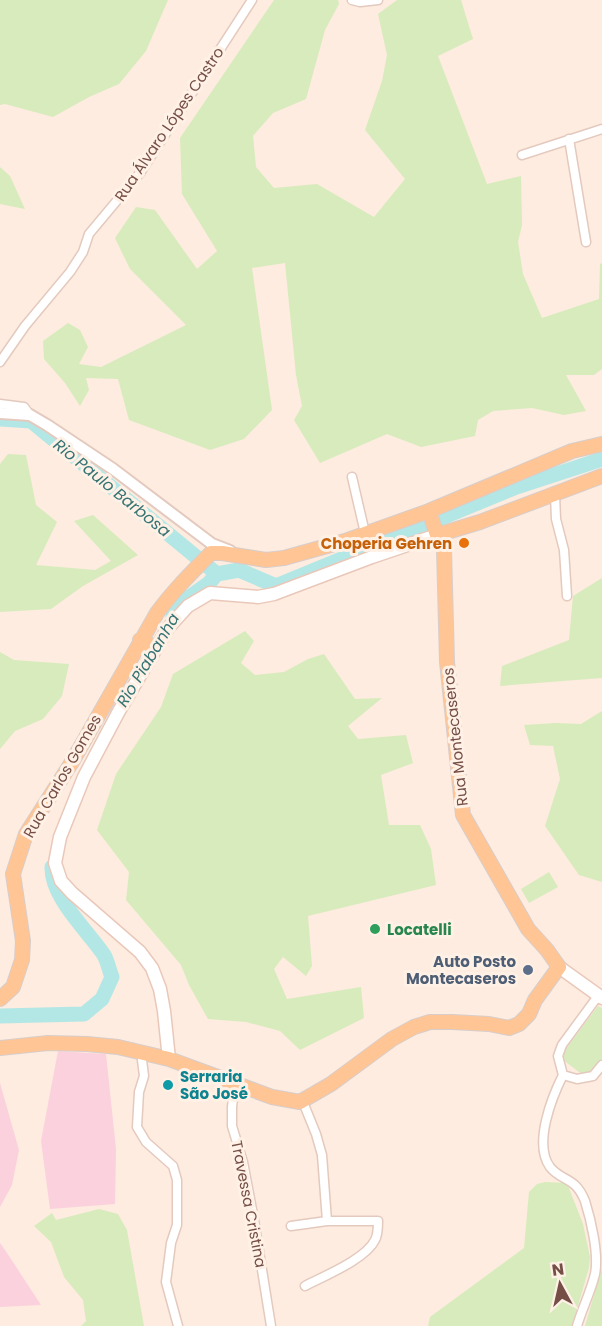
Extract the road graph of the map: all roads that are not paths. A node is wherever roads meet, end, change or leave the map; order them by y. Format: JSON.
{"nodes":[{"id":1,"x":252,"y":0,"type":"edge"},
{"id":2,"x":352,"y":0,"type":"edge"},
{"id":3,"x":378,"y":0,"type":"edge"},
{"id":4,"x":602,"y":129,"type":"edge"},
{"id":5,"x":569,"y":139,"type":"junction"},
{"id":6,"x":522,"y":155,"type":"dead end"},
{"id":7,"x":586,"y":242,"type":"dead end"},
{"id":8,"x":0,"y":362,"type":"edge"},
{"id":9,"x":0,"y":404,"type":"edge"},
{"id":10,"x":0,"y":413,"type":"edge"},
{"id":11,"x":30,"y":416,"type":"junction"},
{"id":12,"x":602,"y":444,"type":"edge"},
{"id":13,"x":602,"y":476,"type":"edge"},
{"id":14,"x":352,"y":477,"type":"dead end"},
{"id":15,"x":555,"y":494,"type":"junction"},
{"id":16,"x":429,"y":511,"type":"junction"},
{"id":17,"x":365,"y":533,"type":"junction"},
{"id":18,"x":437,"y":535,"type":"junction"},
{"id":19,"x":211,"y":549,"type":"junction"},
{"id":20,"x":567,"y":596,"type":"dead end"},
{"id":21,"x":140,"y":639,"type":"junction"},
{"id":22,"x":156,"y":648,"type":"junction"},
{"id":23,"x":559,"y":968,"type":"junction"},
{"id":24,"x":600,"y":997,"type":"edge"},
{"id":25,"x":0,"y":999,"type":"edge"},
{"id":26,"x":0,"y":1048,"type":"edge"},
{"id":27,"x":141,"y":1052,"type":"junction"},
{"id":28,"x":169,"y":1059,"type":"junction"},
{"id":29,"x":602,"y":1065,"type":"edge"},
{"id":30,"x":563,"y":1075,"type":"junction"},
{"id":31,"x":235,"y":1083,"type":"junction"},
{"id":32,"x":303,"y":1102,"type":"junction"},
{"id":33,"x":327,"y":1221,"type":"junction"},
{"id":34,"x":291,"y":1226,"type":"dead end"},
{"id":35,"x":305,"y":1286,"type":"dead end"},
{"id":36,"x":178,"y":1326,"type":"edge"},
{"id":37,"x":271,"y":1326,"type":"edge"},
{"id":38,"x":578,"y":1326,"type":"edge"}],
"edges":[{"from":1,"to":8,"type":"street","name":"Rua Álvaro Lópes Castro"},
{"from":2,"to":3,"type":"street"},
{"from":4,"to":5,"type":"street"},
{"from":5,"to":6,"type":"street"},
{"from":5,"to":7,"type":"street"},
{"from":9,"to":11,"type":"street"},
{"from":10,"to":11,"type":"street"},
{"from":11,"to":19,"type":"street"},
{"from":12,"to":16,"type":"main road"},
{"from":13,"to":15,"type":"main road"},
{"from":14,"to":17,"type":"street"},
{"from":15,"to":18,"type":"main road"},
{"from":15,"to":20,"type":"street"},
{"from":16,"to":17,"type":"main road"},
{"from":16,"to":18,"type":"main road","name":"Rua Montecaseros"},
{"from":17,"to":19,"type":"main road"},
{"from":18,"to":22,"type":"main road"},
{"from":18,"to":23,"type":"main road","name":"Rua Montecaseros"},
{"from":19,"to":21,"type":"main road","name":"Rua Carlos Gomes"},
{"from":21,"to":22,"type":"main road"},
{"from":21,"to":25,"type":"main road","name":"Rua Carlos Gomes"},
{"from":22,"to":28,"type":"main road"},
{"from":23,"to":24,"type":"main road","name":"Rua Montecaseros"},
{"from":23,"to":32,"type":"main road"},
{"from":24,"to":30,"type":"street"},
{"from":26,"to":27,"type":"main road"},
{"from":27,"to":28,"type":"main road"},
{"from":27,"to":36,"type":"street"},
{"from":28,"to":31,"type":"main road"},
{"from":29,"to":30,"type":"street"},
{"from":30,"to":38,"type":"street"},
{"from":31,"to":32,"type":"main road"},
{"from":31,"to":37,"type":"street","name":"Travessa Cristina"},
{"from":32,"to":33,"type":"street"},
{"from":33,"to":34,"type":"street"},
{"from":33,"to":35,"type":"street"}]}
